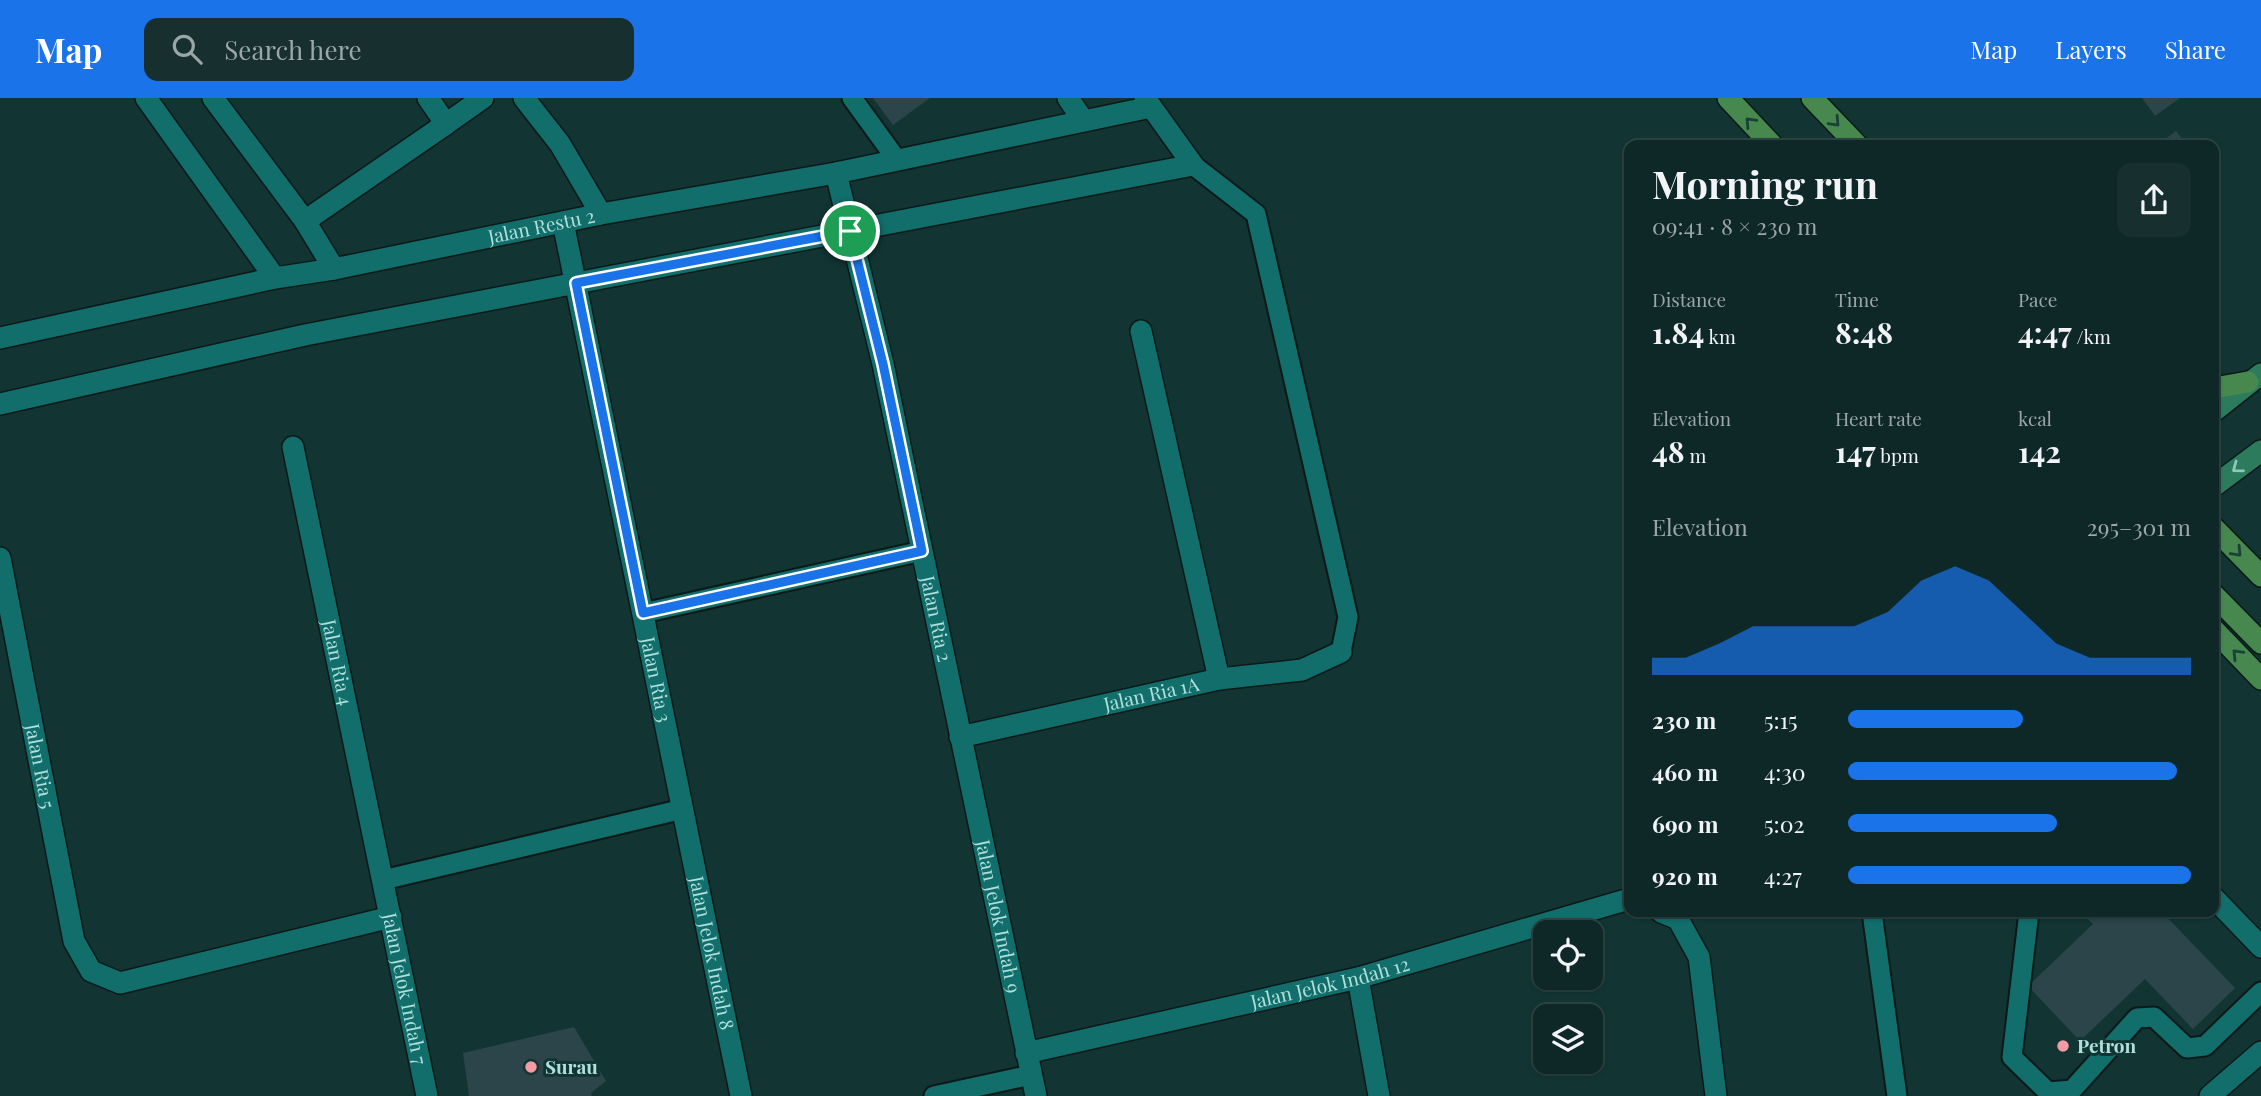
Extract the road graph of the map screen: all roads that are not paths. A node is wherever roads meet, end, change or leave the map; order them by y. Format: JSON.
{"nodes":[{"id":1,"x":146,"y":98,"type":"edge"},
{"id":2,"x":213,"y":98,"type":"edge"},
{"id":3,"x":428,"y":98,"type":"edge"},
{"id":4,"x":483,"y":98,"type":"edge"},
{"id":5,"x":524,"y":98,"type":"edge"},
{"id":6,"x":852,"y":98,"type":"edge"},
{"id":7,"x":1068,"y":98,"type":"edge"},
{"id":8,"x":1728,"y":98,"type":"edge"},
{"id":9,"x":1812,"y":98,"type":"edge"},
{"id":10,"x":1148,"y":102,"type":"edge"},
{"id":11,"x":1083,"y":120,"type":"junction"},
{"id":12,"x":446,"y":124,"type":"junction"},
{"id":13,"x":1767,"y":140,"type":"edge"},
{"id":14,"x":1852,"y":140,"type":"edge"},
{"id":15,"x":897,"y":160,"type":"junction"},
{"id":16,"x":1193,"y":165,"type":"junction"},
{"id":17,"x":836,"y":173,"type":"junction"},
{"id":18,"x":601,"y":214,"type":"junction"},
{"id":19,"x":305,"y":221,"type":"junction"},
{"id":20,"x":563,"y":222,"type":"junction"},
{"id":21,"x":850,"y":231,"type":"junction"},
{"id":22,"x":334,"y":269,"type":"junction"},
{"id":23,"x":275,"y":278,"type":"junction"},
{"id":24,"x":576,"y":283,"type":"junction"},
{"id":25,"x":1141,"y":331,"type":"dead end"},
{"id":26,"x":0,"y":338,"type":"edge"},
{"id":27,"x":2255,"y":378,"type":"edge"},
{"id":28,"x":2219,"y":387,"type":"edge"},
{"id":29,"x":0,"y":404,"type":"edge"},
{"id":30,"x":2219,"y":407,"type":"edge"},
{"id":31,"x":293,"y":447,"type":"dead end"},
{"id":32,"x":2261,"y":451,"type":"edge"},
{"id":33,"x":2219,"y":482,"type":"edge"},
{"id":34,"x":2219,"y":533,"type":"edge"},
{"id":35,"x":922,"y":551,"type":"junction"},
{"id":36,"x":0,"y":558,"type":"edge"},
{"id":37,"x":2261,"y":576,"type":"edge"},
{"id":38,"x":2219,"y":600,"type":"edge"},
{"id":39,"x":643,"y":613,"type":"junction"},
{"id":40,"x":2219,"y":635,"type":"edge"},
{"id":41,"x":2261,"y":643,"type":"edge"},
{"id":42,"x":1341,"y":652,"type":"joint"},
{"id":43,"x":2261,"y":678,"type":"edge"},
{"id":44,"x":1219,"y":679,"type":"junction"},
{"id":45,"x":960,"y":737,"type":"junction"},
{"id":46,"x":683,"y":809,"type":"junction"},
{"id":47,"x":383,"y":880,"type":"junction"},
{"id":48,"x":1624,"y":900,"type":"edge"},
{"id":49,"x":2219,"y":903,"type":"edge"},
{"id":50,"x":391,"y":917,"type":"junction"},
{"id":51,"x":1671,"y":917,"type":"edge"},
{"id":52,"x":1873,"y":917,"type":"edge"},
{"id":53,"x":2028,"y":917,"type":"edge"},
{"id":54,"x":2261,"y":947,"type":"edge"},
{"id":55,"x":1358,"y":978,"type":"junction"},
{"id":56,"x":2261,"y":992,"type":"edge"},
{"id":57,"x":2261,"y":1052,"type":"edge"},
{"id":58,"x":1026,"y":1053,"type":"junction"},
{"id":59,"x":1031,"y":1075,"type":"junction"},
{"id":60,"x":427,"y":1096,"type":"edge"},
{"id":61,"x":741,"y":1096,"type":"edge"},
{"id":62,"x":934,"y":1096,"type":"edge"},
{"id":63,"x":1036,"y":1096,"type":"edge"},
{"id":64,"x":1379,"y":1096,"type":"edge"},
{"id":65,"x":1716,"y":1096,"type":"edge"},
{"id":66,"x":1897,"y":1096,"type":"edge"},
{"id":67,"x":2210,"y":1096,"type":"edge"}],
"edges":[{"from":1,"to":23,"type":"street"},
{"from":2,"to":19,"type":"street"},
{"from":3,"to":12,"type":"street"},
{"from":4,"to":12,"type":"street"},
{"from":5,"to":18,"type":"street"},
{"from":6,"to":15,"type":"lane"},
{"from":7,"to":11,"type":"street"},
{"from":13,"to":8,"type":"main road","one_way":true},
{"from":9,"to":14,"type":"main road","one_way":true},
{"from":10,"to":11,"type":"street","name":"Jalan Restu 2"},
{"from":10,"to":16,"type":"street","name":"Jalan Restu 2"},
{"from":11,"to":15,"type":"street","name":"Jalan Restu 2"},
{"from":12,"to":19,"type":"street"},
{"from":15,"to":17,"type":"street","name":"Jalan Restu 2"},
{"from":16,"to":21,"type":"street"},
{"from":16,"to":42,"type":"lane"},
{"from":17,"to":18,"type":"street","name":"Jalan Restu 2"},
{"from":17,"to":21,"type":"street","name":"Jalan Ria 2"},
{"from":18,"to":20,"type":"street","name":"Jalan Restu 2"},
{"from":19,"to":22,"type":"street"},
{"from":20,"to":22,"type":"street","name":"Jalan Restu 2"},
{"from":20,"to":24,"type":"street","name":"Jalan Ria 3"},
{"from":21,"to":24,"type":"street"},
{"from":21,"to":35,"type":"street","name":"Jalan Ria 2"},
{"from":22,"to":23,"type":"street","name":"Jalan Restu 2"},
{"from":23,"to":26,"type":"street","name":"Jalan Restu 2"},
{"from":24,"to":29,"type":"street"},
{"from":24,"to":39,"type":"street","name":"Jalan Ria 3"},
{"from":25,"to":44,"type":"street"},
{"from":27,"to":28,"type":"main road"},
{"from":27,"to":30,"type":"street"},
{"from":31,"to":47,"type":"street","name":"Jalan Ria 4"},
{"from":32,"to":33,"type":"street","one_way":true},
{"from":34,"to":37,"type":"main road","one_way":true},
{"from":35,"to":39,"type":"lane"},
{"from":35,"to":45,"type":"street","name":"Jalan Ria 2"},
{"from":36,"to":50,"type":"street","name":"Jalan Ria 5"},
{"from":38,"to":41,"type":"main road"},
{"from":39,"to":46,"type":"street","name":"Jalan Ria 3"},
{"from":43,"to":40,"type":"main road","one_way":true},
{"from":42,"to":44,"type":"street","name":"Jalan Ria 1A"},
{"from":44,"to":45,"type":"street","name":"Jalan Ria 1A"},
{"from":45,"to":58,"type":"street","name":"Jalan Jelok Indah 9"},
{"from":46,"to":47,"type":"lane"},
{"from":46,"to":61,"type":"street","name":"Jalan Jelok Indah 8"},
{"from":47,"to":50,"type":"street","name":"Jalan Jelok Indah 7"},
{"from":48,"to":55,"type":"street","name":"Jalan Jelok Indah 12"},
{"from":49,"to":54,"type":"street"},
{"from":50,"to":60,"type":"street","name":"Jalan Jelok Indah 7"},
{"from":51,"to":65,"type":"street"},
{"from":52,"to":66,"type":"lane"},
{"from":53,"to":56,"type":"lane"},
{"from":55,"to":58,"type":"street","name":"Jalan Jelok Indah 12"},
{"from":55,"to":64,"type":"street"},
{"from":57,"to":67,"type":"street"},
{"from":58,"to":59,"type":"street","name":"Jalan Jelok Indah 9"},
{"from":59,"to":62,"type":"lane"},
{"from":59,"to":63,"type":"street","name":"Jalan Jelok Indah 9"}]}
